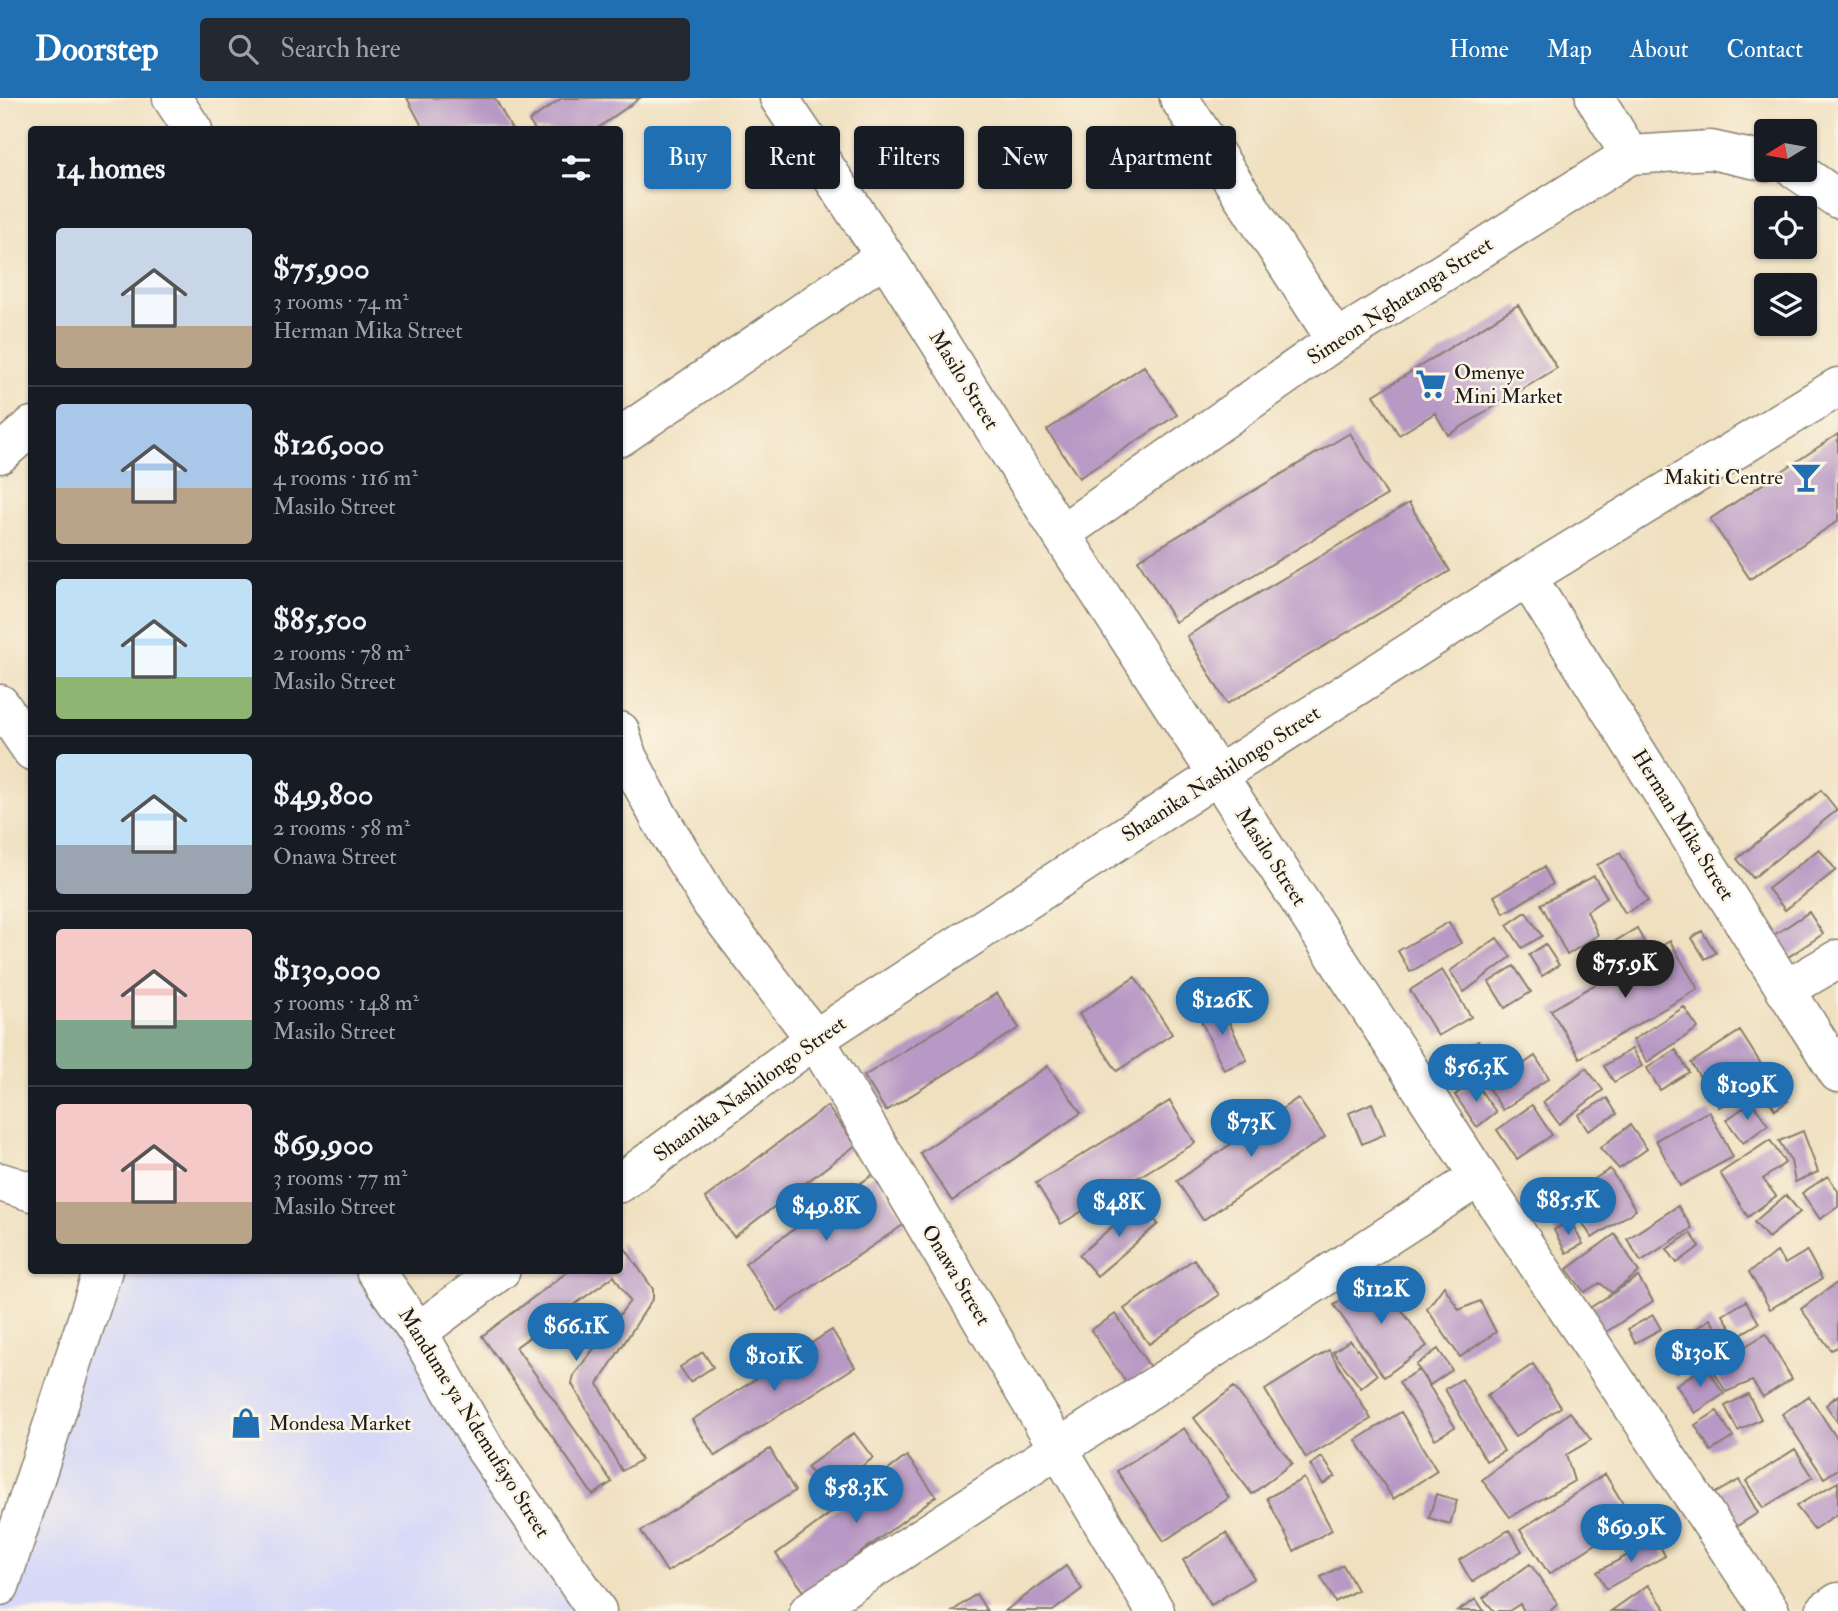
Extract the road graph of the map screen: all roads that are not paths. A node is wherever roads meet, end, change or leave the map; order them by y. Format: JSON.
{"nodes":[{"id":1,"x":172,"y":98,"type":"edge"},
{"id":2,"x":779,"y":98,"type":"edge"},
{"id":3,"x":1179,"y":98,"type":"edge"},
{"id":4,"x":1595,"y":98,"type":"edge"},
{"id":5,"x":190,"y":126,"type":"edge"},
{"id":6,"x":1630,"y":155,"type":"junction"},
{"id":7,"x":1754,"y":159,"type":"edge"},
{"id":8,"x":1813,"y":182,"type":"edge"},
{"id":9,"x":1838,"y":199,"type":"edge"},
{"id":10,"x":885,"y":256,"type":"junction"},
{"id":11,"x":1336,"y":340,"type":"junction"},
{"id":12,"x":1838,"y":387,"type":"edge"},
{"id":13,"x":28,"y":430,"type":"edge"},
{"id":14,"x":623,"y":436,"type":"edge"},
{"id":15,"x":0,"y":454,"type":"edge"},
{"id":16,"x":1061,"y":534,"type":"junction"},
{"id":17,"x":1527,"y":577,"type":"junction"},
{"id":18,"x":0,"y":705,"type":"edge"},
{"id":19,"x":623,"y":742,"type":"edge"},
{"id":20,"x":28,"y":745,"type":"edge"},
{"id":21,"x":1218,"y":775,"type":"junction"},
{"id":22,"x":1838,"y":958,"type":"edge"},
{"id":23,"x":1786,"y":990,"type":"junction"},
{"id":24,"x":815,"y":1039,"type":"junction"},
{"id":25,"x":1838,"y":1073,"type":"edge"},
{"id":26,"x":1479,"y":1177,"type":"junction"},
{"id":27,"x":623,"y":1181,"type":"edge"},
{"id":28,"x":0,"y":1182,"type":"edge"},
{"id":29,"x":28,"y":1191,"type":"edge"},
{"id":30,"x":102,"y":1274,"type":"edge"},
{"id":31,"x":378,"y":1274,"type":"edge"},
{"id":32,"x":496,"y":1274,"type":"edge"},
{"id":33,"x":418,"y":1332,"type":"junction"},
{"id":34,"x":1059,"y":1448,"type":"junction"},
{"id":35,"x":0,"y":1586,"type":"edge"},
{"id":36,"x":1838,"y":1602,"type":"edge"},
{"id":37,"x":597,"y":1611,"type":"edge"},
{"id":38,"x":809,"y":1611,"type":"edge"},
{"id":39,"x":1154,"y":1611,"type":"edge"},
{"id":40,"x":1770,"y":1611,"type":"edge"},
{"id":41,"x":1825,"y":1611,"type":"edge"}],
"edges":[{"from":1,"to":5,"type":"street"},
{"from":2,"to":10,"type":"street","name":"Masilo Street"},
{"from":3,"to":11,"type":"street"},
{"from":4,"to":6,"type":"street"},
{"from":6,"to":7,"type":"street","name":"Simeon Nghatanga Street"},
{"from":6,"to":11,"type":"street","name":"Simeon Nghatanga Street"},
{"from":8,"to":9,"type":"street"},
{"from":10,"to":14,"type":"street"},
{"from":10,"to":16,"type":"street","name":"Masilo Street"},
{"from":11,"to":16,"type":"street","name":"Simeon Nghatanga Street"},
{"from":12,"to":17,"type":"street","name":"Shaanika Nashilongo Street"},
{"from":13,"to":15,"type":"street"},
{"from":16,"to":21,"type":"street","name":"Masilo Street"},
{"from":17,"to":21,"type":"street","name":"Shaanika Nashilongo Street"},
{"from":17,"to":23,"type":"street","name":"Herman Mika Street"},
{"from":18,"to":20,"type":"street"},
{"from":19,"to":24,"type":"street","name":"Onawa Street"},
{"from":21,"to":24,"type":"street","name":"Shaanika Nashilongo Street"},
{"from":21,"to":26,"type":"street","name":"Masilo Street"},
{"from":22,"to":23,"type":"street"},
{"from":23,"to":25,"type":"street","name":"Herman Mika Street"},
{"from":24,"to":27,"type":"street","name":"Shaanika Nashilongo Street"},
{"from":24,"to":34,"type":"street","name":"Onawa Street"},
{"from":26,"to":34,"type":"street"},
{"from":26,"to":40,"type":"street","name":"Masilo Street"},
{"from":28,"to":29,"type":"street"},
{"from":30,"to":35,"type":"street"},
{"from":31,"to":33,"type":"street","name":"Mandume ya Ndemufayo Street"},
{"from":32,"to":33,"type":"street"},
{"from":33,"to":37,"type":"street","name":"Mandume ya Ndemufayo Street"},
{"from":34,"to":38,"type":"street"},
{"from":34,"to":39,"type":"street","name":"Onawa Street"},
{"from":36,"to":41,"type":"street"}]}
